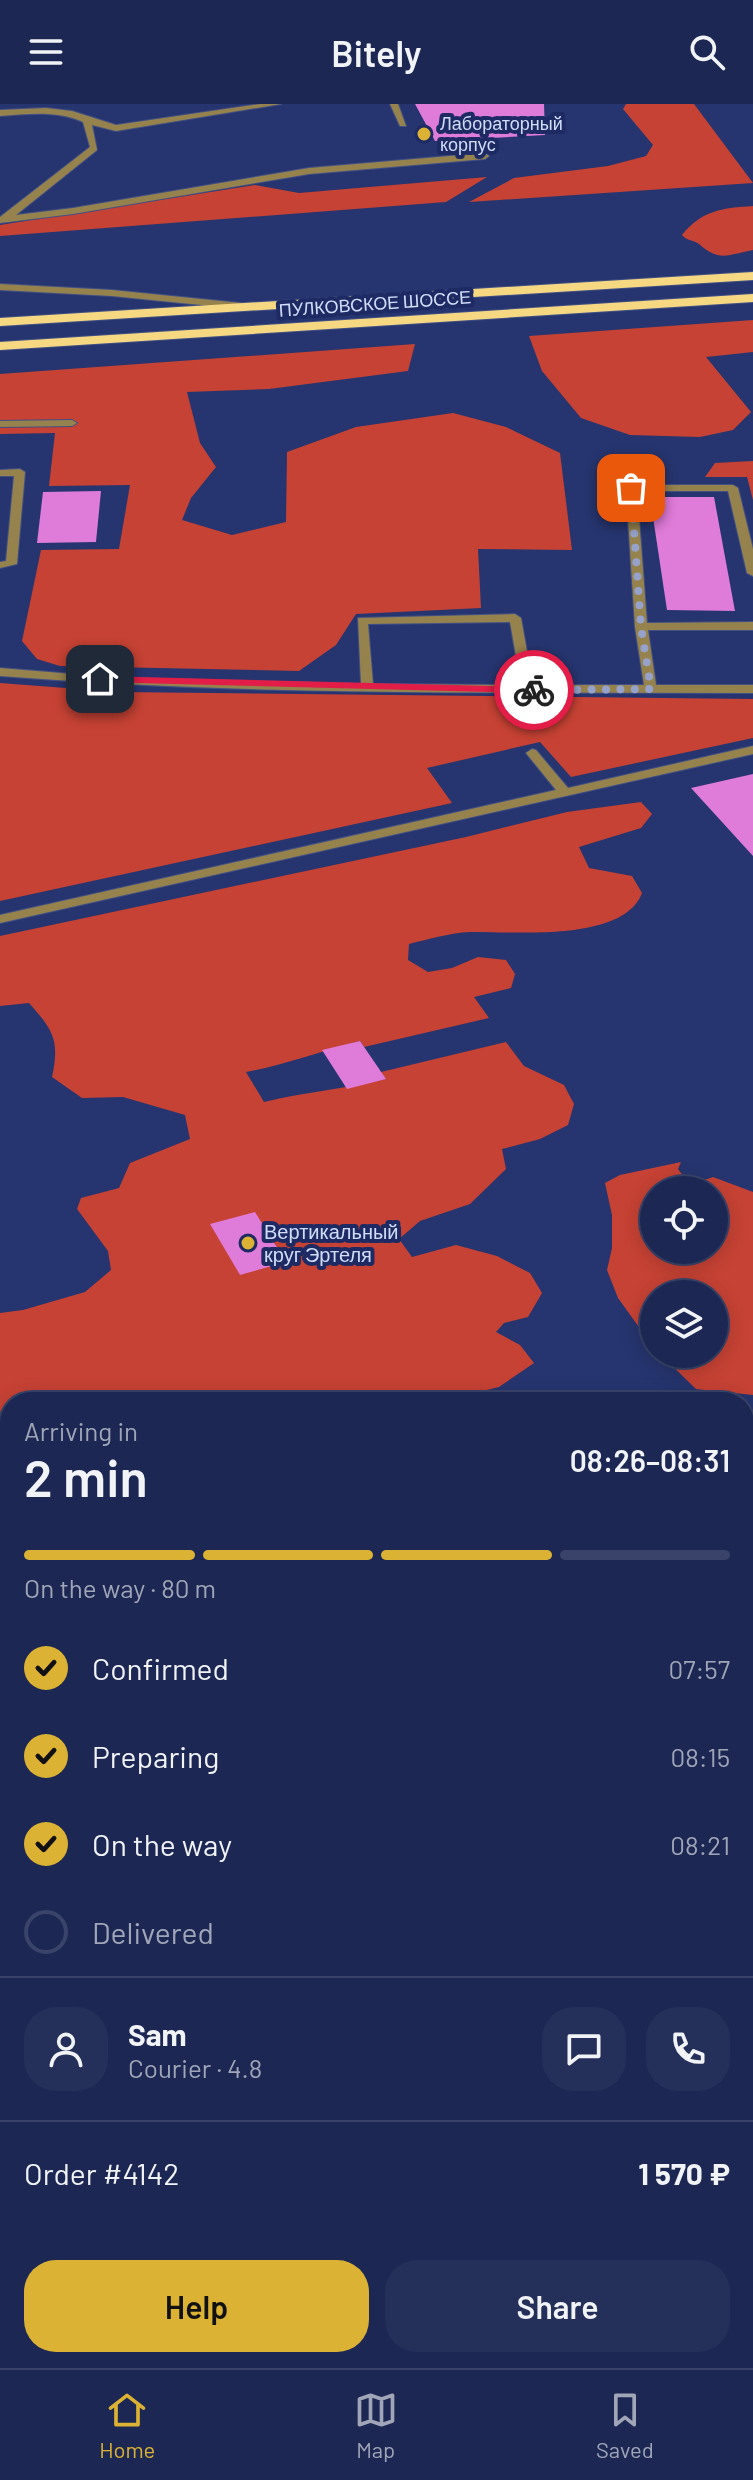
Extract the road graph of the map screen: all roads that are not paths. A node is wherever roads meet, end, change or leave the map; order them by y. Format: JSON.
{"nodes":[{"id":1,"x":277,"y":104,"type":"edge"},
{"id":2,"x":394,"y":104,"type":"edge"},
{"id":3,"x":0,"y":113,"type":"edge"},
{"id":4,"x":87,"y":121,"type":"junction"},
{"id":5,"x":403,"y":124,"type":"dead end"},
{"id":6,"x":485,"y":156,"type":"dead end"},
{"id":7,"x":3,"y":220,"type":"edge"},
{"id":8,"x":753,"y":276,"type":"edge"},
{"id":9,"x":0,"y":287,"type":"edge"},
{"id":10,"x":753,"y":298,"type":"edge"},
{"id":11,"x":241,"y":306,"type":"junction"},
{"id":12,"x":0,"y":322,"type":"edge"},
{"id":13,"x":0,"y":346,"type":"edge"},
{"id":14,"x":72,"y":423,"type":"dead end"},
{"id":15,"x":0,"y":424,"type":"edge"},
{"id":16,"x":0,"y":473,"type":"edge"},
{"id":17,"x":0,"y":565,"type":"edge"},
{"id":18,"x":753,"y":573,"type":"edge"},
{"id":19,"x":753,"y":626,"type":"edge"},
{"id":20,"x":641,"y":627,"type":"junction"},
{"id":21,"x":0,"y":672,"type":"edge"},
{"id":22,"x":367,"y":688,"type":"junction"},
{"id":23,"x":651,"y":689,"type":"junction"},
{"id":24,"x":753,"y":689,"type":"edge"},
{"id":25,"x":528,"y":690,"type":"junction"},
{"id":26,"x":753,"y":750,"type":"edge"},
{"id":27,"x":532,"y":753,"type":"dead end"},
{"id":28,"x":565,"y":793,"type":"junction"},
{"id":29,"x":0,"y":919,"type":"edge"}],
"edges":[{"from":1,"to":4,"type":"street"},
{"from":2,"to":5,"type":"street"},
{"from":3,"to":4,"type":"street"},
{"from":4,"to":7,"type":"street"},
{"from":6,"to":7,"type":"street"},
{"from":8,"to":11,"type":"highway","name":"ПУЛКОВСКОЕ ШОССЕ"},
{"from":9,"to":11,"type":"street","name":"ПУЛКОВСКОЕ ШОССЕ"},
{"from":10,"to":13,"type":"highway","name":"ПУЛКОВСКОЕ ШОССЕ"},
{"from":11,"to":12,"type":"highway","name":"ПУЛКОВСКОЕ ШОССЕ"},
{"from":14,"to":15,"type":"street"},
{"from":16,"to":17,"type":"street"},
{"from":18,"to":20,"type":"street"},
{"from":19,"to":20,"type":"street"},
{"from":20,"to":23,"type":"street"},
{"from":21,"to":22,"type":"street"},
{"from":22,"to":25,"type":"street"},
{"from":22,"to":25,"type":"street"},
{"from":23,"to":24,"type":"street"},
{"from":23,"to":25,"type":"street"},
{"from":26,"to":28,"type":"street"},
{"from":27,"to":28,"type":"street"},
{"from":28,"to":29,"type":"street"}]}
